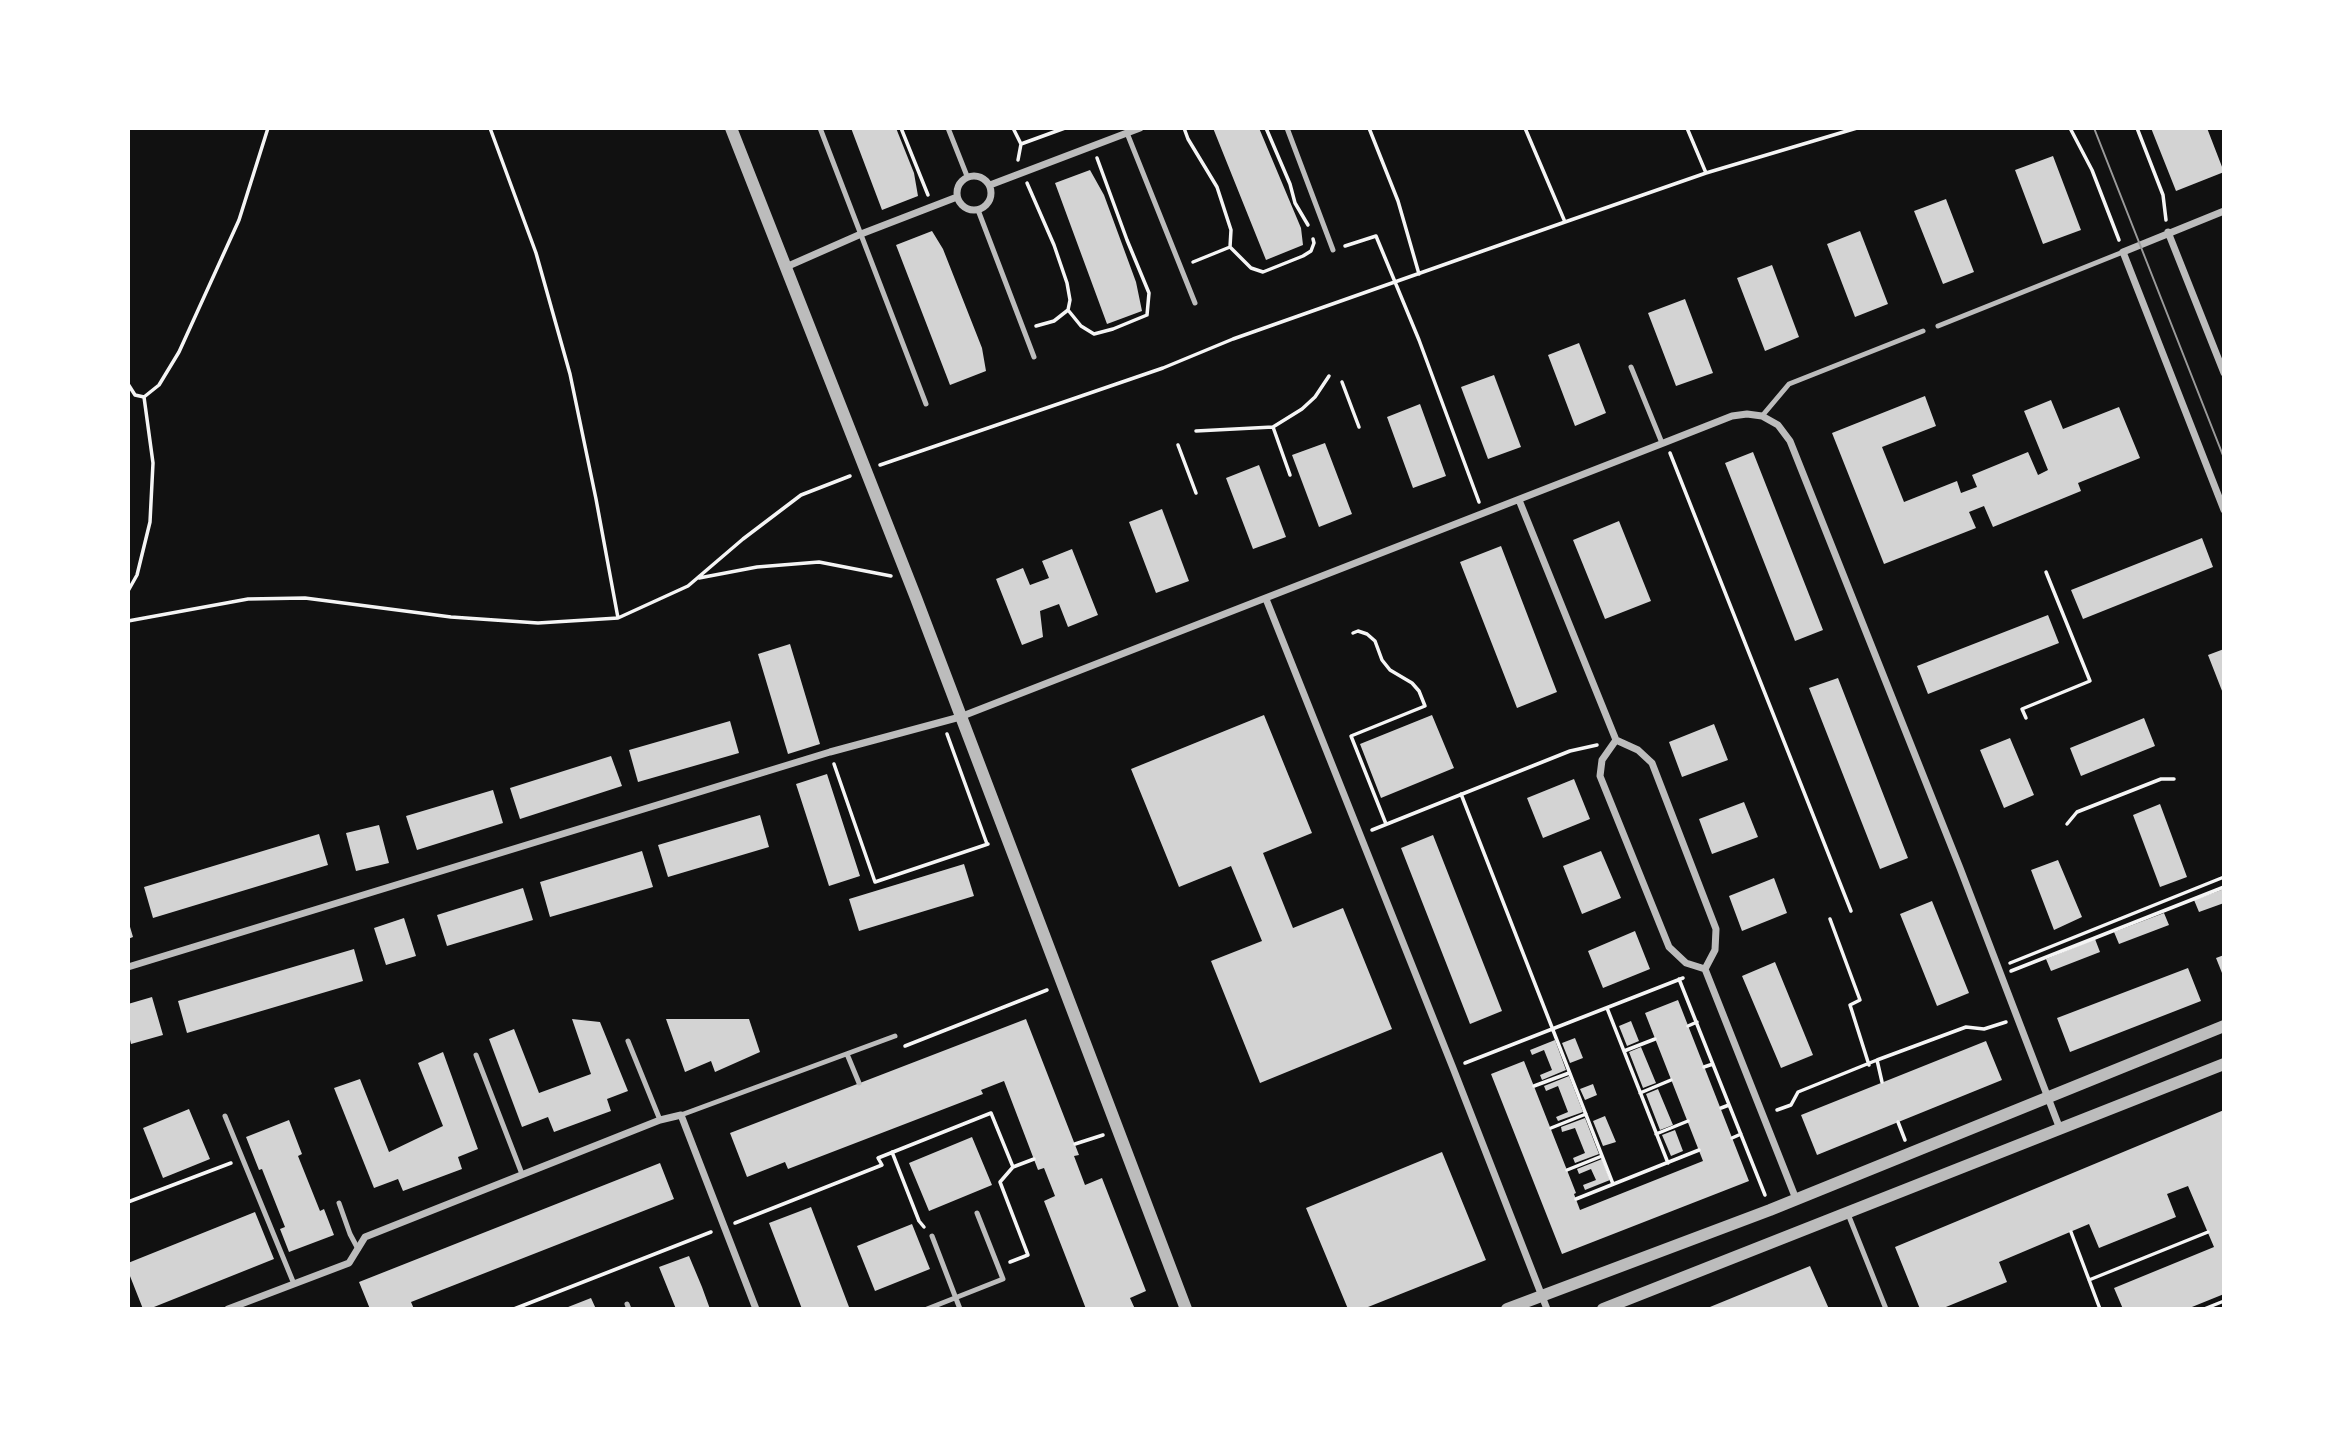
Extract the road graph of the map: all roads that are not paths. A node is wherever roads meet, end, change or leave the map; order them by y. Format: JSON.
{"nodes":[{"id":1,"x":732,"y":128,"type":"edge"},
{"id":2,"x":820,"y":128,"type":"edge"},
{"id":3,"x":948,"y":128,"type":"edge"},
{"id":4,"x":1140,"y":128,"type":"edge"},
{"id":5,"x":1287,"y":128,"type":"edge"},
{"id":6,"x":1127,"y":133,"type":"junction"},
{"id":7,"x":967,"y":176,"type":"junction"},
{"id":8,"x":990,"y":185,"type":"junction"},
{"id":9,"x":957,"y":197,"type":"junction"},
{"id":10,"x":978,"y":210,"type":"junction"},
{"id":11,"x":2224,"y":211,"type":"edge"},
{"id":12,"x":2168,"y":232,"type":"junction"},
{"id":13,"x":862,"y":234,"type":"junction"},
{"id":14,"x":1333,"y":250,"type":"road end"},
{"id":15,"x":2123,"y":252,"type":"junction"},
{"id":16,"x":786,"y":267,"type":"junction"},
{"id":17,"x":1195,"y":303,"type":"dead end"},
{"id":18,"x":1938,"y":326,"type":"dead end"},
{"id":19,"x":1923,"y":331,"type":"dead end"},
{"id":20,"x":1034,"y":357,"type":"dead end"},
{"id":21,"x":1631,"y":367,"type":"dead end"},
{"id":22,"x":2224,"y":373,"type":"edge"},
{"id":23,"x":926,"y":404,"type":"dead end"},
{"id":24,"x":1762,"y":416,"type":"junction"},
{"id":25,"x":1664,"y":442,"type":"junction"},
{"id":26,"x":1519,"y":500,"type":"junction"},
{"id":27,"x":2224,"y":510,"type":"edge"},
{"id":28,"x":1266,"y":599,"type":"junction"},
{"id":29,"x":960,"y":717,"type":"junction"},
{"id":30,"x":1616,"y":740,"type":"junction"},
{"id":31,"x":128,"y":967,"type":"edge"},
{"id":32,"x":1705,"y":969,"type":"junction"},
{"id":33,"x":2224,"y":1026,"type":"edge"},
{"id":34,"x":895,"y":1036,"type":"road end"},
{"id":35,"x":628,"y":1041,"type":"dead end"},
{"id":36,"x":847,"y":1054,"type":"junction"},
{"id":37,"x":476,"y":1055,"type":"dead end"},
{"id":38,"x":2224,"y":1065,"type":"edge"},
{"id":39,"x":859,"y":1083,"type":"dead end"},
{"id":40,"x":2048,"y":1098,"type":"junction"},
{"id":41,"x":681,"y":1115,"type":"junction"},
{"id":42,"x":225,"y":1116,"type":"dead end"},
{"id":43,"x":660,"y":1120,"type":"junction"},
{"id":44,"x":2060,"y":1129,"type":"junction"},
{"id":45,"x":522,"y":1174,"type":"junction"},
{"id":46,"x":1796,"y":1199,"type":"junction"},
{"id":47,"x":339,"y":1203,"type":"dead end"},
{"id":48,"x":977,"y":1213,"type":"dead end"},
{"id":49,"x":1849,"y":1214,"type":"junction"},
{"id":50,"x":932,"y":1236,"type":"road end"},
{"id":51,"x":358,"y":1249,"type":"junction"},
{"id":52,"x":294,"y":1285,"type":"junction"},
{"id":53,"x":956,"y":1298,"type":"junction"},
{"id":54,"x":1544,"y":1303,"type":"edge"},
{"id":55,"x":228,"y":1309,"type":"edge"},
{"id":56,"x":756,"y":1309,"type":"edge"},
{"id":57,"x":927,"y":1309,"type":"edge"},
{"id":58,"x":960,"y":1309,"type":"edge"},
{"id":59,"x":1186,"y":1309,"type":"edge"},
{"id":60,"x":1507,"y":1309,"type":"edge"},
{"id":61,"x":1603,"y":1309,"type":"edge"},
{"id":62,"x":1886,"y":1309,"type":"edge"}],
"edges":[{"from":1,"to":16,"type":"street"},
{"from":2,"to":13,"type":"lane"},
{"from":3,"to":7,"type":"lane"},
{"from":4,"to":6,"type":"street"},
{"from":5,"to":14,"type":"lane"},
{"from":6,"to":8,"type":"street"},
{"from":6,"to":17,"type":"lane"},
{"from":7,"to":8,"type":"street"},
{"from":7,"to":9,"type":"street"},
{"from":8,"to":10,"type":"street"},
{"from":9,"to":10,"type":"street"},
{"from":9,"to":13,"type":"street"},
{"from":10,"to":20,"type":"lane"},
{"from":11,"to":12,"type":"street"},
{"from":12,"to":15,"type":"street"},
{"from":12,"to":22,"type":"street"},
{"from":13,"to":16,"type":"street"},
{"from":13,"to":23,"type":"lane"},
{"from":15,"to":18,"type":"lane"},
{"from":15,"to":27,"type":"street"},
{"from":16,"to":29,"type":"street"},
{"from":19,"to":24,"type":"lane"},
{"from":21,"to":25,"type":"lane"},
{"from":24,"to":25,"type":"street"},
{"from":24,"to":40,"type":"street"},
{"from":25,"to":26,"type":"street"},
{"from":26,"to":28,"type":"street"},
{"from":26,"to":30,"type":"street"},
{"from":28,"to":29,"type":"street"},
{"from":28,"to":54,"type":"street"},
{"from":29,"to":31,"type":"street"},
{"from":29,"to":59,"type":"street"},
{"from":30,"to":32,"type":"street"},
{"from":30,"to":32,"type":"street"},
{"from":32,"to":46,"type":"street"},
{"from":33,"to":40,"type":"street"},
{"from":34,"to":36,"type":"lane"},
{"from":35,"to":43,"type":"lane"},
{"from":36,"to":39,"type":"lane"},
{"from":36,"to":41,"type":"lane"},
{"from":37,"to":45,"type":"lane"},
{"from":38,"to":44,"type":"street"},
{"from":40,"to":44,"type":"street"},
{"from":40,"to":46,"type":"street"},
{"from":41,"to":43,"type":"street"},
{"from":41,"to":56,"type":"street"},
{"from":42,"to":52,"type":"lane"},
{"from":43,"to":45,"type":"street"},
{"from":44,"to":49,"type":"street"},
{"from":45,"to":51,"type":"street"},
{"from":46,"to":54,"type":"street"},
{"from":47,"to":51,"type":"lane"},
{"from":48,"to":53,"type":"lane"},
{"from":49,"to":61,"type":"street"},
{"from":49,"to":62,"type":"lane"},
{"from":50,"to":53,"type":"lane"},
{"from":51,"to":52,"type":"street"},
{"from":52,"to":55,"type":"street"},
{"from":53,"to":57,"type":"lane"},
{"from":53,"to":58,"type":"lane"},
{"from":54,"to":60,"type":"street"}]}
